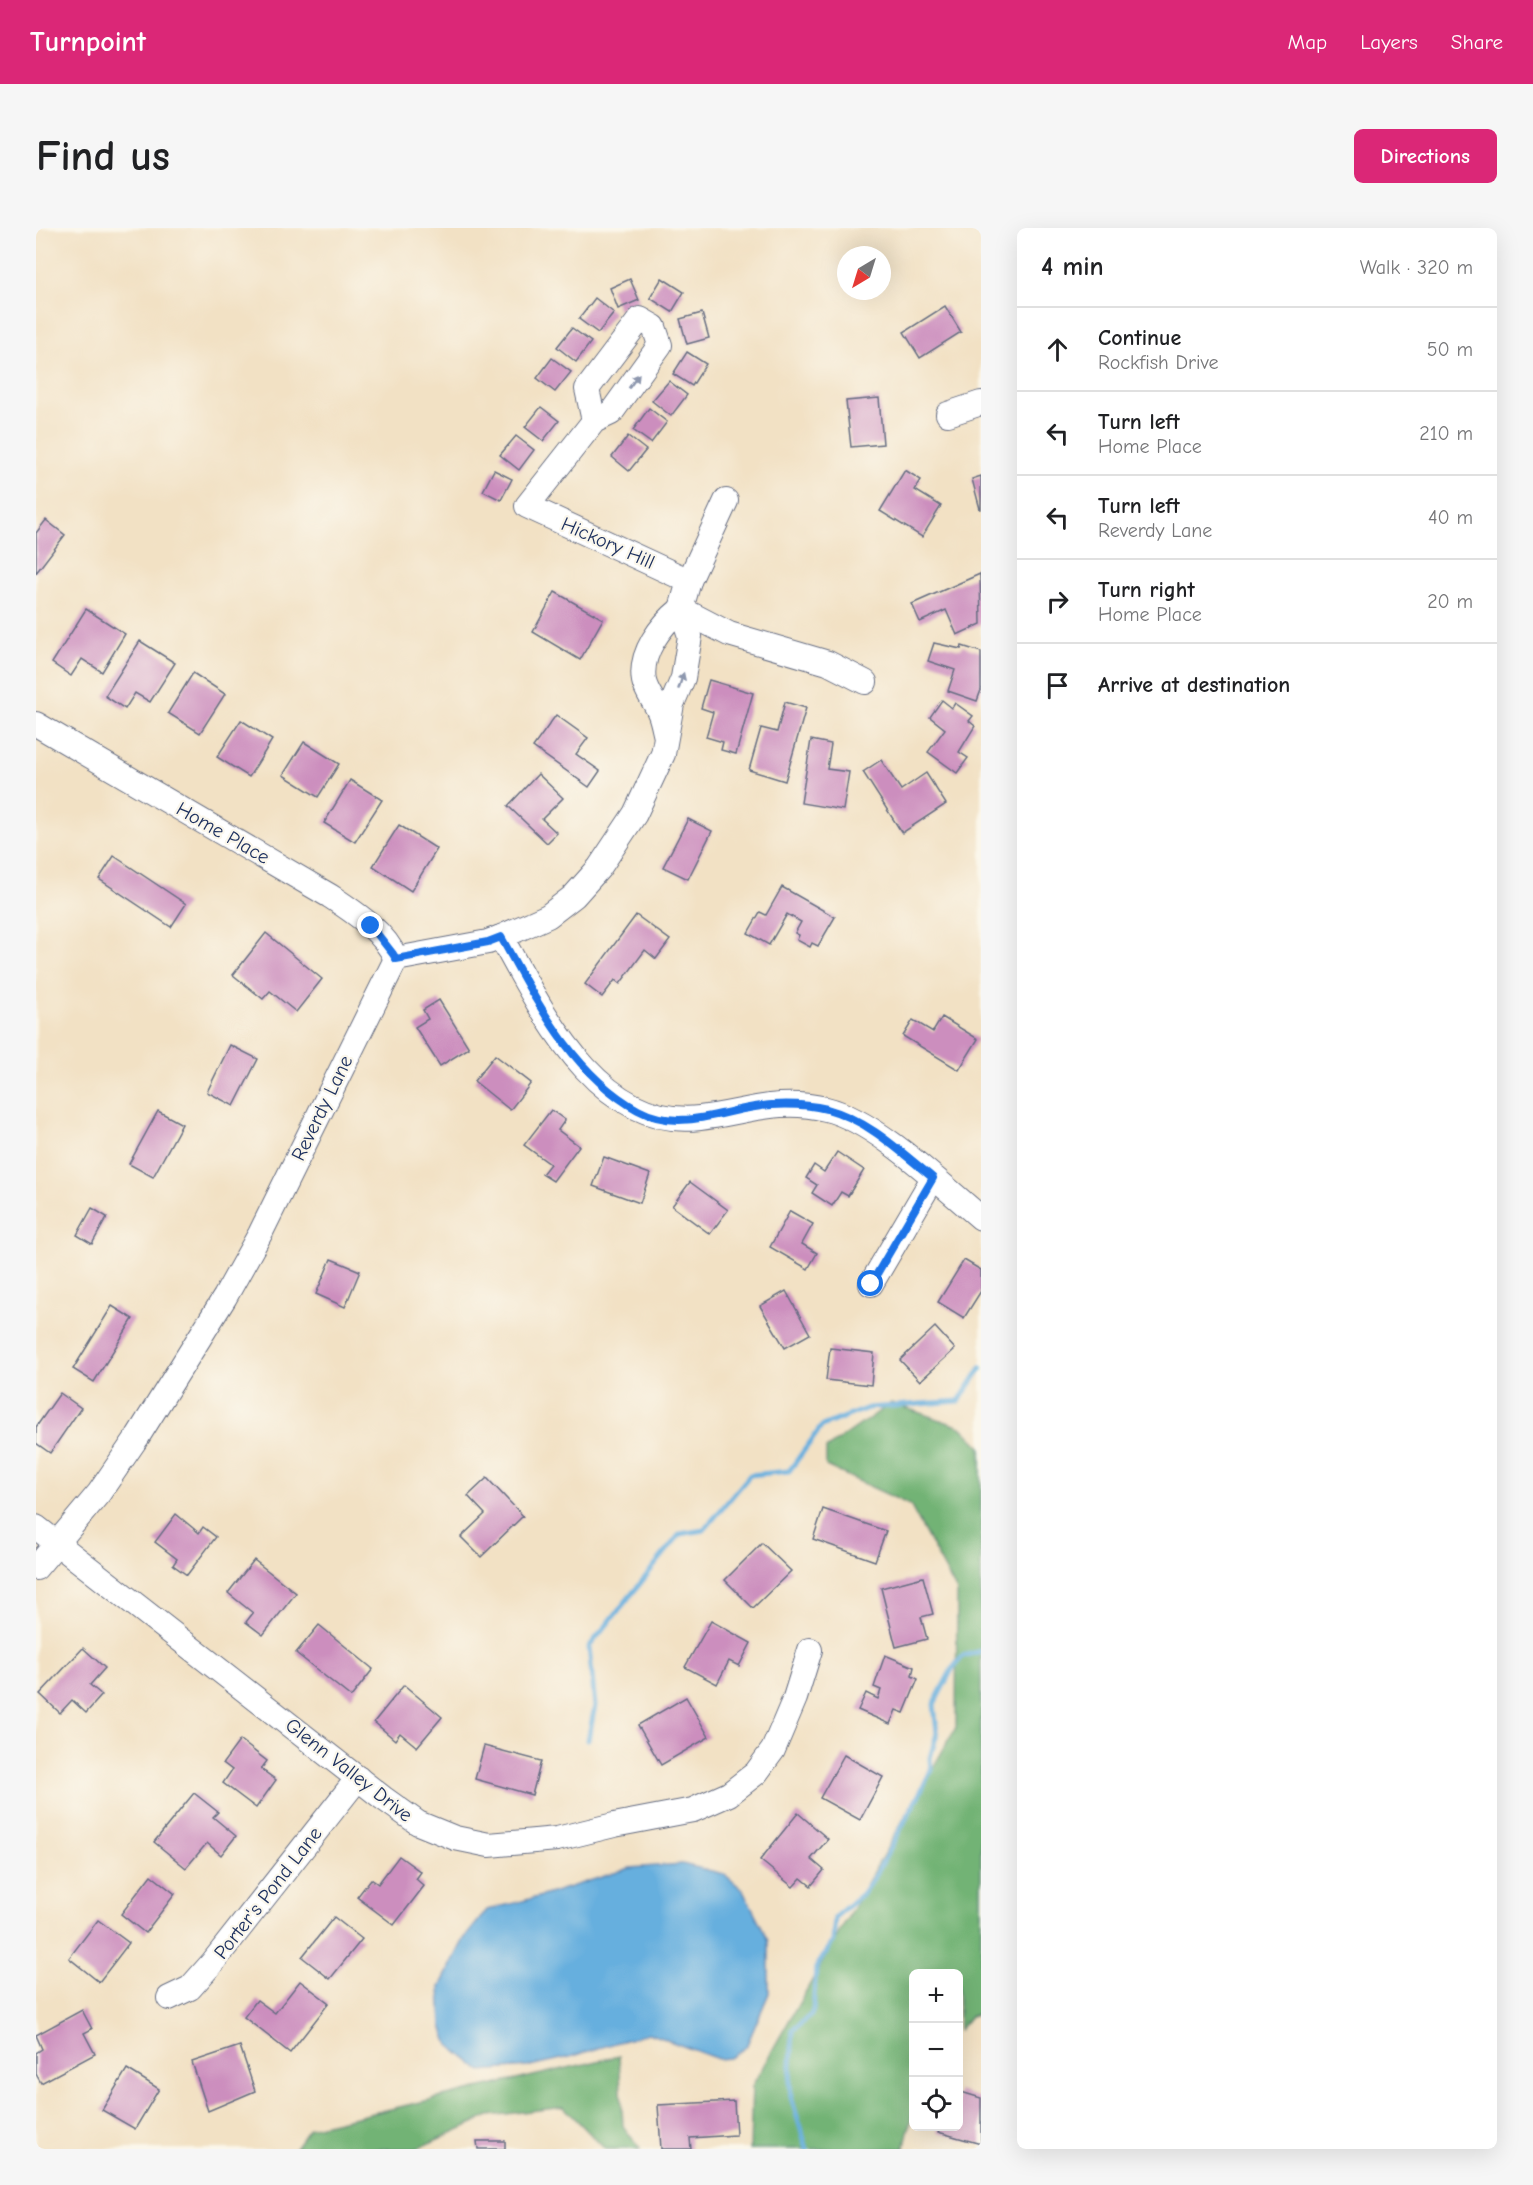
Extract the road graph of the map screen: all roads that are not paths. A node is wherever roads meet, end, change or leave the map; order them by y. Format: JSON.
{"nodes":[{"id":1,"x":981,"y":403,"type":"edge"},
{"id":2,"x":948,"y":414,"type":"dead end"},
{"id":3,"x":594,"y":421,"type":"dead end"},
{"id":4,"x":726,"y":501,"type":"dead end"},
{"id":5,"x":689,"y":581,"type":"junction"},
{"id":6,"x":681,"y":609,"type":"junction"},
{"id":7,"x":865,"y":682,"type":"dead end"},
{"id":8,"x":36,"y":724,"type":"edge"},
{"id":9,"x":666,"y":737,"type":"junction"},
{"id":10,"x":501,"y":937,"type":"junction"},
{"id":11,"x":396,"y":959,"type":"junction"},
{"id":12,"x":933,"y":1178,"type":"junction"},
{"id":13,"x":981,"y":1218,"type":"edge"},
{"id":14,"x":871,"y":1284,"type":"dead end"},
{"id":15,"x":36,"y":1527,"type":"edge"},
{"id":16,"x":58,"y":1544,"type":"junction"},
{"id":17,"x":36,"y":1568,"type":"edge"},
{"id":18,"x":810,"y":1650,"type":"dead end"},
{"id":19,"x":358,"y":1778,"type":"junction"},
{"id":20,"x":169,"y":1998,"type":"dead end"}],
"edges":[{"from":1,"to":2,"type":"street"},
{"from":3,"to":5,"type":"street","name":"Hickory Hill"},
{"from":4,"to":5,"type":"street"},
{"from":5,"to":6,"type":"street"},
{"from":6,"to":7,"type":"street"},
{"from":9,"to":6,"type":"street","one_way":true},
{"from":6,"to":9,"type":"street"},
{"from":8,"to":11,"type":"street","name":"Home Place"},
{"from":9,"to":10,"type":"street"},
{"from":10,"to":11,"type":"street"},
{"from":10,"to":12,"type":"street"},
{"from":11,"to":16,"type":"street","name":"Reverdy Lane"},
{"from":12,"to":13,"type":"street"},
{"from":12,"to":14,"type":"street"},
{"from":15,"to":16,"type":"street","name":"Glenn Valley Drive"},
{"from":16,"to":17,"type":"street","name":"Reverdy Lane"},
{"from":16,"to":19,"type":"street","name":"Glenn Valley Drive"},
{"from":18,"to":19,"type":"street","name":"Glenn Valley Drive"},
{"from":19,"to":20,"type":"street","name":"Porter's Pond Lane"}]}
